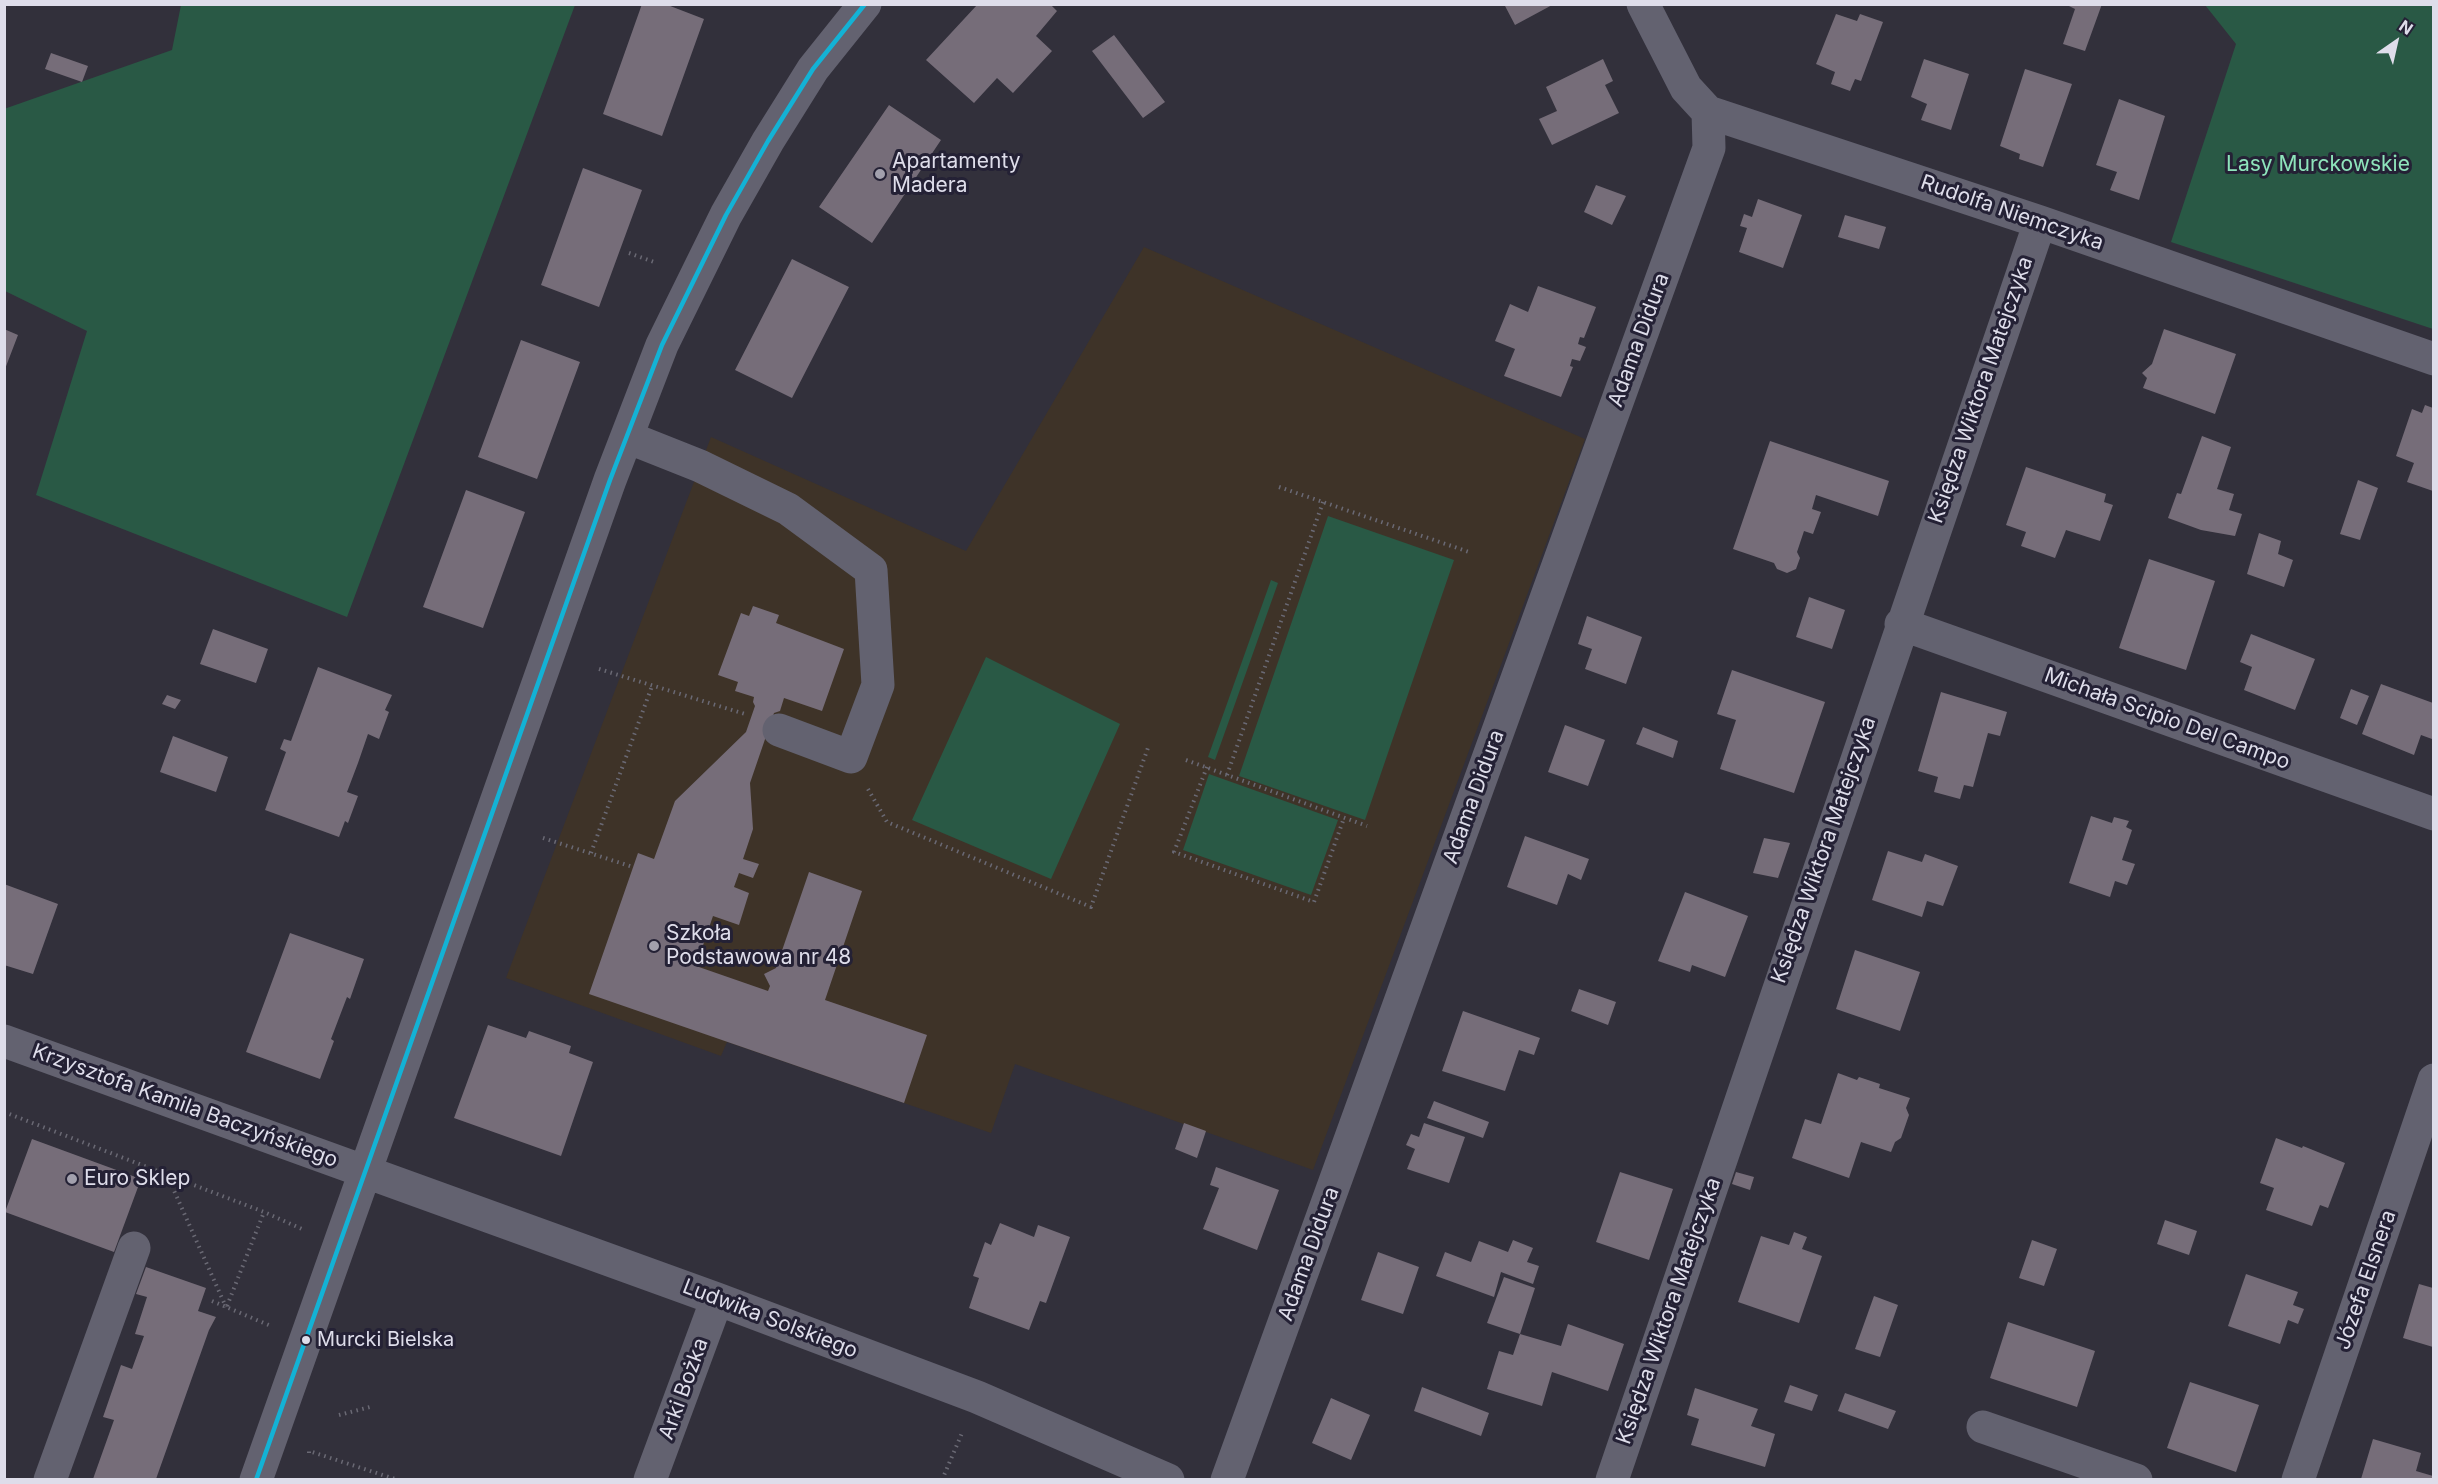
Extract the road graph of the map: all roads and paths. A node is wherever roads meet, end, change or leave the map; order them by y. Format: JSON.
{"nodes":[{"id":1,"x":865,"y":4,"type":"edge"},
{"id":2,"x":1643,"y":4,"type":"edge"},
{"id":3,"x":1708,"y":112,"type":"junction"},
{"id":4,"x":2040,"y":222,"type":"junction"},
{"id":5,"x":629,"y":253,"type":"dead end"},
{"id":6,"x":657,"y":263,"type":"dead end"},
{"id":7,"x":2433,"y":359,"type":"edge"},
{"id":8,"x":627,"y":437,"type":"junction"},
{"id":9,"x":1279,"y":487,"type":"dead end"},
{"id":10,"x":1323,"y":502,"type":"junction"},
{"id":11,"x":1469,"y":552,"type":"dead end"},
{"id":12,"x":1901,"y":624,"type":"junction"},
{"id":13,"x":599,"y":669,"type":"dead end"},
{"id":14,"x":652,"y":686,"type":"junction"},
{"id":15,"x":765,"y":723,"type":"joint"},
{"id":16,"x":1149,"y":745,"type":"dead end"},
{"id":17,"x":1186,"y":760,"type":"dead end"},
{"id":18,"x":1206,"y":767,"type":"junction"},
{"id":19,"x":1227,"y":775,"type":"junction"},
{"id":20,"x":2433,"y":814,"type":"edge"},
{"id":21,"x":1344,"y":818,"type":"junction"},
{"id":22,"x":886,"y":822,"type":"dead end"},
{"id":23,"x":1367,"y":826,"type":"dead end"},
{"id":24,"x":543,"y":838,"type":"dead end"},
{"id":25,"x":591,"y":853,"type":"junction"},
{"id":26,"x":633,"y":867,"type":"dead end"},
{"id":27,"x":4,"y":1041,"type":"edge"},
{"id":28,"x":2433,"y":1080,"type":"edge"},
{"id":29,"x":4,"y":1112,"type":"edge"},
{"id":30,"x":366,"y":1171,"type":"junction"},
{"id":31,"x":167,"y":1174,"type":"junction"},
{"id":32,"x":264,"y":1212,"type":"junction"},
{"id":33,"x":302,"y":1229,"type":"dead end"},
{"id":34,"x":134,"y":1248,"type":"dead end"},
{"id":35,"x":717,"y":1299,"type":"junction"},
{"id":36,"x":212,"y":1301,"type":"dead end"},
{"id":37,"x":226,"y":1307,"type":"junction"},
{"id":38,"x":271,"y":1326,"type":"dead end"},
{"id":39,"x":370,"y":1407,"type":"dead end"},
{"id":40,"x":339,"y":1415,"type":"dead end"},
{"id":41,"x":1983,"y":1427,"type":"dead end"},
{"id":42,"x":964,"y":1428,"type":"dead end"},
{"id":43,"x":309,"y":1451,"type":"dead end"},
{"id":44,"x":50,"y":1479,"type":"edge"},
{"id":45,"x":256,"y":1479,"type":"edge"},
{"id":46,"x":398,"y":1479,"type":"edge"},
{"id":47,"x":650,"y":1479,"type":"edge"},
{"id":48,"x":942,"y":1479,"type":"edge"},
{"id":49,"x":1168,"y":1479,"type":"edge"},
{"id":50,"x":1227,"y":1479,"type":"edge"},
{"id":51,"x":1612,"y":1479,"type":"edge"},
{"id":52,"x":2136,"y":1479,"type":"edge"},
{"id":53,"x":2298,"y":1479,"type":"edge"}],
"edges":[{"from":1,"to":8,"type":"street"},
{"from":2,"to":3,"type":"street","name":"Rudolfa Niemczyka"},
{"from":3,"to":4,"type":"street","name":"Rudolfa Niemczyka"},
{"from":3,"to":50,"type":"street","name":"Adama Didura"},
{"from":4,"to":7,"type":"street","name":"Rudolfa Niemczyka"},
{"from":4,"to":12,"type":"street","name":"Księdza Wiktora Matejczyka"},
{"from":5,"to":6,"type":"path"},
{"from":8,"to":15,"type":"street"},
{"from":8,"to":30,"type":"street"},
{"from":9,"to":10,"type":"path"},
{"from":10,"to":11,"type":"path"},
{"from":10,"to":19,"type":"path"},
{"from":12,"to":20,"type":"street","name":"Michała Scipio Del Campo"},
{"from":12,"to":51,"type":"street","name":"Księdza Wiktora Matejczyka"},
{"from":13,"to":14,"type":"path"},
{"from":14,"to":15,"type":"path"},
{"from":14,"to":25,"type":"path"},
{"from":16,"to":22,"type":"path"},
{"from":17,"to":18,"type":"path"},
{"from":18,"to":19,"type":"path"},
{"from":18,"to":21,"type":"path"},
{"from":19,"to":21,"type":"path"},
{"from":21,"to":23,"type":"path"},
{"from":24,"to":25,"type":"path"},
{"from":25,"to":26,"type":"path"},
{"from":27,"to":30,"type":"street","name":"Krzysztofa Kamila Baczyńskiego"},
{"from":28,"to":53,"type":"street","name":"Józefa Elsnera"},
{"from":29,"to":31,"type":"path"},
{"from":30,"to":35,"type":"street","name":"Ludwika Solskiego"},
{"from":30,"to":45,"type":"street"},
{"from":31,"to":32,"type":"path"},
{"from":31,"to":37,"type":"path"},
{"from":32,"to":33,"type":"path"},
{"from":32,"to":37,"type":"path"},
{"from":34,"to":44,"type":"street"},
{"from":35,"to":47,"type":"street","name":"Arki Bożka"},
{"from":35,"to":49,"type":"street","name":"Ludwika Solskiego"},
{"from":36,"to":37,"type":"path"},
{"from":37,"to":38,"type":"path"},
{"from":39,"to":40,"type":"path"},
{"from":41,"to":52,"type":"street"},
{"from":42,"to":48,"type":"path"},
{"from":43,"to":46,"type":"path"}]}
